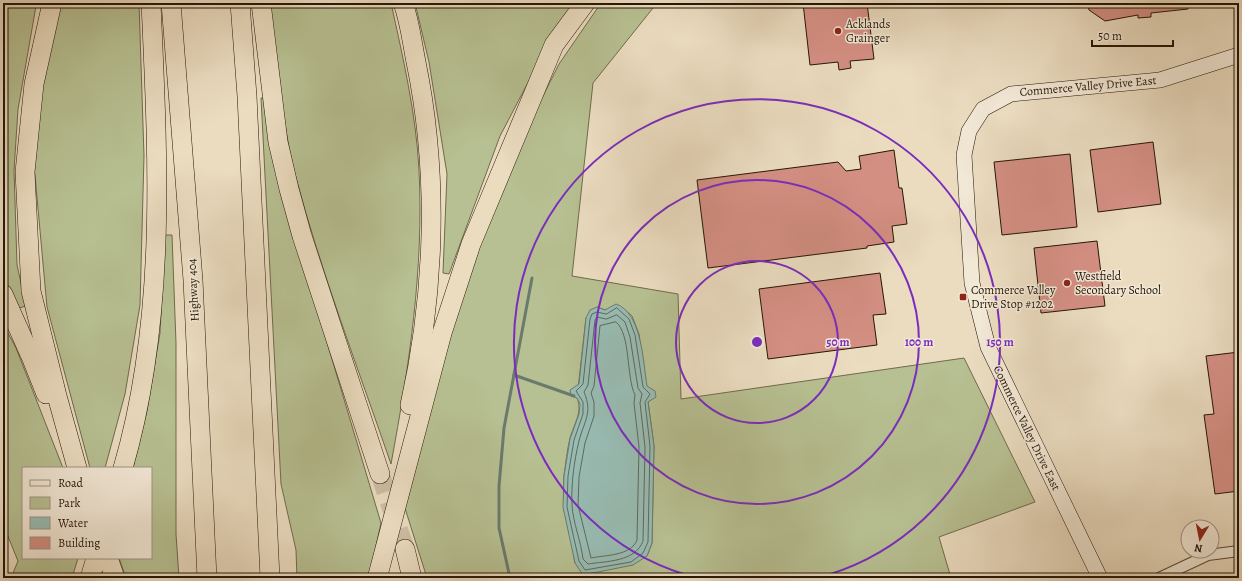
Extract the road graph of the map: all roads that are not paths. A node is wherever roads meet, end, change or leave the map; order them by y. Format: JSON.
{"nodes":[{"id":1,"x":52,"y":3,"type":"edge"},
{"id":2,"x":151,"y":3,"type":"edge"},
{"id":3,"x":171,"y":3,"type":"edge"},
{"id":4,"x":240,"y":3,"type":"edge"},
{"id":5,"x":261,"y":3,"type":"edge"},
{"id":6,"x":403,"y":3,"type":"edge"},
{"id":7,"x":585,"y":3,"type":"edge"},
{"id":8,"x":1239,"y":55,"type":"edge"},
{"id":9,"x":3,"y":294,"type":"edge"},
{"id":10,"x":74,"y":467,"type":"edge"},
{"id":11,"x":77,"y":467,"type":"edge"},
{"id":12,"x":122,"y":467,"type":"edge"},
{"id":13,"x":380,"y":474,"type":"tunnel mouth"},
{"id":14,"x":1239,"y":551,"type":"edge"},
{"id":15,"x":103,"y":559,"type":"edge"},
{"id":16,"x":105,"y":559,"type":"edge"},
{"id":17,"x":378,"y":576,"type":"edge"},
{"id":18,"x":90,"y":578,"type":"edge"},
{"id":19,"x":115,"y":578,"type":"edge"},
{"id":20,"x":207,"y":578,"type":"edge"},
{"id":21,"x":270,"y":578,"type":"edge"},
{"id":22,"x":412,"y":578,"type":"edge"},
{"id":23,"x":415,"y":578,"type":"edge"},
{"id":24,"x":1100,"y":578,"type":"edge"},
{"id":25,"x":1159,"y":578,"type":"edge"}],
"edges":[{"from":1,"to":11,"type":"highway"},
{"from":2,"to":12,"type":"highway"},
{"from":3,"to":20,"type":"highway","name":"Highway 404"},
{"from":4,"to":21,"type":"highway"},
{"from":5,"to":13,"type":"highway"},
{"from":6,"to":17,"type":"highway"},
{"from":7,"to":17,"type":"highway"},
{"from":8,"to":24,"type":"street","name":"Commerce Valley Drive East"},
{"from":9,"to":10,"type":"highway"},
{"from":14,"to":25,"type":"street"},
{"from":15,"to":18,"type":"highway"},
{"from":16,"to":19,"type":"highway"},
{"from":22,"to":23,"type":"highway"}]}
